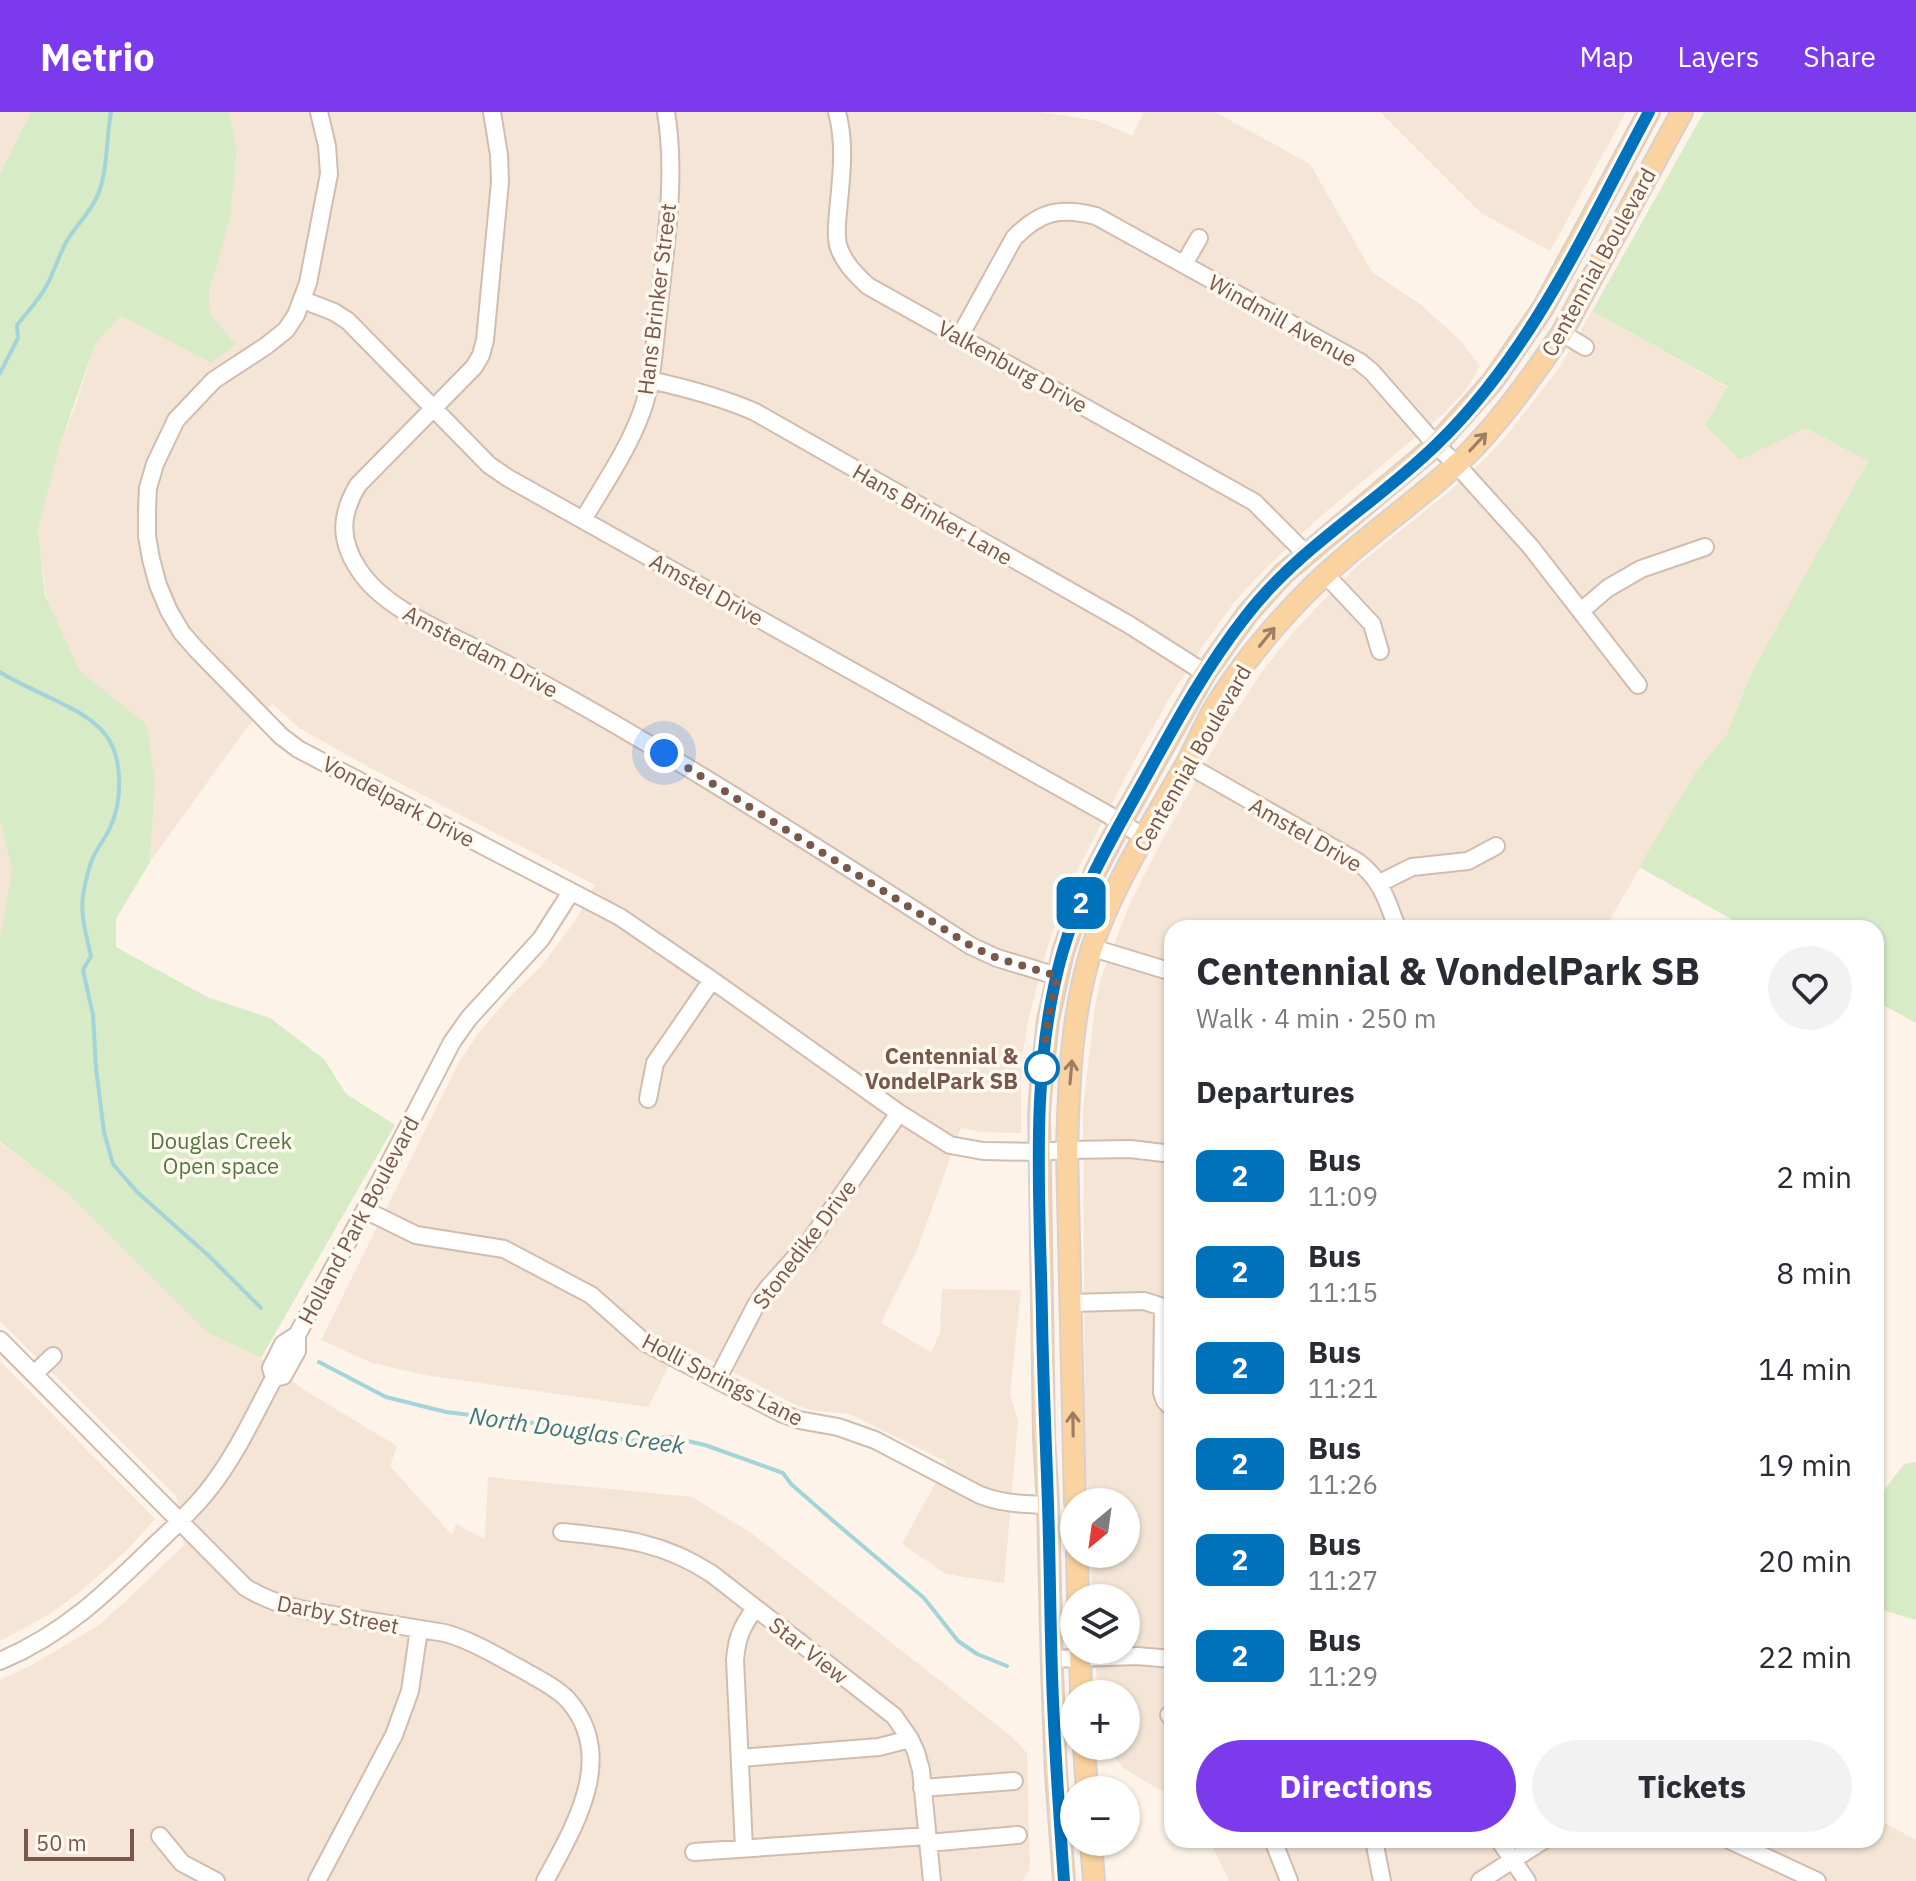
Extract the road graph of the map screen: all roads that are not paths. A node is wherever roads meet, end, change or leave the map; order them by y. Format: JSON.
{"nodes":[{"id":1,"x":319,"y":112,"type":"edge"},
{"id":2,"x":492,"y":112,"type":"edge"},
{"id":3,"x":666,"y":112,"type":"edge"},
{"id":4,"x":837,"y":112,"type":"edge"},
{"id":5,"x":1649,"y":112,"type":"edge"},
{"id":6,"x":1682,"y":112,"type":"edge"},
{"id":7,"x":1199,"y":238,"type":"dead end"},
{"id":8,"x":1184,"y":264,"type":"junction"},
{"id":9,"x":303,"y":300,"type":"junction"},
{"id":10,"x":1562,"y":333,"type":"junction"},
{"id":11,"x":960,"y":336,"type":"junction"},
{"id":12,"x":1585,"y":347,"type":"dead end"},
{"id":13,"x":650,"y":380,"type":"junction"},
{"id":14,"x":434,"y":410,"type":"junction"},
{"id":15,"x":1436,"y":445,"type":"junction"},
{"id":16,"x":1457,"y":465,"type":"junction"},
{"id":17,"x":583,"y":520,"type":"junction"},
{"id":18,"x":1705,"y":547,"type":"dead end"},
{"id":19,"x":1306,"y":554,"type":"junction"},
{"id":20,"x":1325,"y":574,"type":"junction"},
{"id":21,"x":1581,"y":611,"type":"junction"},
{"id":22,"x":1380,"y":651,"type":"dead end"},
{"id":23,"x":1205,"y":673,"type":"junction"},
{"id":24,"x":1638,"y":685,"type":"dead end"},
{"id":25,"x":1186,"y":764,"type":"junction"},
{"id":26,"x":1121,"y":822,"type":"junction"},
{"id":27,"x":1144,"y":837,"type":"junction"},
{"id":28,"x":1496,"y":846,"type":"dead end"},
{"id":29,"x":1380,"y":883,"type":"junction"},
{"id":30,"x":571,"y":892,"type":"junction"},
{"id":31,"x":1394,"y":920,"type":"edge"},
{"id":32,"x":1093,"y":948,"type":"junction"},
{"id":33,"x":1164,"y":970,"type":"edge"},
{"id":34,"x":1057,"y":976,"type":"junction"},
{"id":35,"x":712,"y":980,"type":"junction"},
{"id":36,"x":648,"y":1099,"type":"dead end"},
{"id":37,"x":899,"y":1113,"type":"junction"},
{"id":38,"x":1067,"y":1150,"type":"junction"},
{"id":39,"x":1039,"y":1152,"type":"junction"},
{"id":40,"x":1164,"y":1153,"type":"edge"},
{"id":41,"x":365,"y":1210,"type":"junction"},
{"id":42,"x":1071,"y":1303,"type":"junction"},
{"id":43,"x":1164,"y":1308,"type":"edge"},
{"id":44,"x":0,"y":1340,"type":"edge"},
{"id":45,"x":53,"y":1356,"type":"dead end"},
{"id":46,"x":1164,"y":1365,"type":"edge"},
{"id":47,"x":34,"y":1374,"type":"junction"},
{"id":48,"x":717,"y":1380,"type":"junction"},
{"id":49,"x":1164,"y":1398,"type":"edge"},
{"id":50,"x":1075,"y":1488,"type":"edge"},
{"id":51,"x":1048,"y":1505,"type":"junction"},
{"id":52,"x":181,"y":1520,"type":"junction"},
{"id":53,"x":562,"y":1532,"type":"dead end"},
{"id":54,"x":755,"y":1608,"type":"junction"},
{"id":55,"x":419,"y":1629,"type":"junction"},
{"id":56,"x":1140,"y":1656,"type":"edge"},
{"id":57,"x":1164,"y":1658,"type":"edge"},
{"id":58,"x":0,"y":1661,"type":"edge"},
{"id":59,"x":1060,"y":1662,"type":"edge"},
{"id":60,"x":1052,"y":1665,"type":"junction"},
{"id":61,"x":910,"y":1739,"type":"junction"},
{"id":62,"x":740,"y":1758,"type":"junction"},
{"id":63,"x":1014,"y":1781,"type":"dead end"},
{"id":64,"x":922,"y":1788,"type":"junction"},
{"id":65,"x":1018,"y":1835,"type":"dead end"},
{"id":66,"x":160,"y":1836,"type":"dead end"},
{"id":67,"x":928,"y":1840,"type":"junction"},
{"id":68,"x":744,"y":1848,"type":"junction"},
{"id":69,"x":1276,"y":1848,"type":"edge"},
{"id":70,"x":1376,"y":1848,"type":"edge"},
{"id":71,"x":1504,"y":1848,"type":"edge"},
{"id":72,"x":1531,"y":1848,"type":"edge"},
{"id":73,"x":1746,"y":1848,"type":"edge"},
{"id":74,"x":694,"y":1852,"type":"dead end"},
{"id":75,"x":1092,"y":1856,"type":"edge"},
{"id":76,"x":1512,"y":1860,"type":"junction"},
{"id":77,"x":216,"y":1881,"type":"edge"},
{"id":78,"x":317,"y":1881,"type":"edge"},
{"id":79,"x":545,"y":1881,"type":"edge"},
{"id":80,"x":932,"y":1881,"type":"edge"},
{"id":81,"x":1064,"y":1881,"type":"edge"},
{"id":82,"x":1094,"y":1881,"type":"edge"},
{"id":83,"x":1289,"y":1881,"type":"edge"},
{"id":84,"x":1382,"y":1881,"type":"edge"},
{"id":85,"x":1480,"y":1881,"type":"edge"},
{"id":86,"x":1527,"y":1881,"type":"edge"},
{"id":87,"x":1817,"y":1881,"type":"edge"}],
"edges":[{"from":1,"to":9,"type":"street","name":"Vondelpark Drive"},
{"from":2,"to":14,"type":"street","name":"Amsterdam Drive"},
{"from":3,"to":13,"type":"street","name":"Hans Brinker Street"},
{"from":4,"to":11,"type":"street","name":"Valkenburg Drive"},
{"from":5,"to":15,"type":"main road","name":"Centennial Boulevard"},
{"from":6,"to":10,"type":"main road","name":"Centennial Boulevard"},
{"from":7,"to":8,"type":"street"},
{"from":8,"to":11,"type":"street","name":"Windmill Avenue"},
{"from":8,"to":15,"type":"street","name":"Windmill Avenue"},
{"from":9,"to":14,"type":"street","name":"Amstel Drive"},
{"from":9,"to":30,"type":"street","name":"Vondelpark Drive"},
{"from":10,"to":12,"type":"street"},
{"from":16,"to":10,"type":"main road","name":"Centennial Boulevard","one_way":true},
{"from":11,"to":19,"type":"street","name":"Valkenburg Drive"},
{"from":13,"to":17,"type":"street","name":"Hans Brinker Street"},
{"from":13,"to":23,"type":"street","name":"Hans Brinker Lane"},
{"from":14,"to":17,"type":"street","name":"Amstel Drive"},
{"from":14,"to":34,"type":"street","name":"Amsterdam Drive"},
{"from":15,"to":16,"type":"street","name":"Windmill Avenue"},
{"from":15,"to":19,"type":"main road","name":"Centennial Boulevard"},
{"from":16,"to":20,"type":"main road","name":"Centennial Boulevard"},
{"from":16,"to":21,"type":"street","name":"Windmill Avenue"},
{"from":17,"to":26,"type":"street","name":"Amstel Drive"},
{"from":18,"to":21,"type":"street"},
{"from":19,"to":23,"type":"main road","name":"Centennial Boulevard"},
{"from":20,"to":22,"type":"street"},
{"from":25,"to":20,"type":"main road","name":"Centennial Boulevard","one_way":true},
{"from":21,"to":24,"type":"street","name":"Windmill Avenue"},
{"from":23,"to":26,"type":"main road","name":"Centennial Boulevard"},
{"from":25,"to":27,"type":"main road","name":"Centennial Boulevard"},
{"from":25,"to":29,"type":"street","name":"Amstel Drive"},
{"from":26,"to":27,"type":"street","name":"Amstel Drive"},
{"from":26,"to":34,"type":"main road","name":"Centennial Boulevard"},
{"from":27,"to":32,"type":"main road","name":"Centennial Boulevard"},
{"from":28,"to":29,"type":"street"},
{"from":29,"to":31,"type":"street","name":"Amstel Drive"},
{"from":30,"to":35,"type":"street","name":"Vondelpark Drive"},
{"from":30,"to":41,"type":"street","name":"Holland Park Boulevard"},
{"from":32,"to":33,"type":"street"},
{"from":38,"to":32,"type":"main road","name":"Centennial Boulevard","one_way":true},
{"from":34,"to":39,"type":"main road","name":"Centennial Boulevard"},
{"from":35,"to":36,"type":"street"},
{"from":35,"to":37,"type":"street","name":"Vondelpark Drive"},
{"from":37,"to":39,"type":"street","name":"Vondelpark Drive"},
{"from":37,"to":48,"type":"street","name":"Stonedike Drive"},
{"from":38,"to":39,"type":"street","name":"Vondelpark Drive"},
{"from":38,"to":40,"type":"street","name":"Vondelpark Drive"},
{"from":38,"to":42,"type":"main road","name":"Centennial Boulevard"},
{"from":39,"to":51,"type":"main road","name":"Centennial Boulevard"},
{"from":41,"to":48,"type":"street","name":"Holli Springs Lane"},
{"from":41,"to":52,"type":"street","name":"Holland Park Boulevard"},
{"from":42,"to":43,"type":"street"},
{"from":50,"to":42,"type":"main road","name":"Centennial Boulevard","one_way":true},
{"from":44,"to":47,"type":"street","name":"Darby Street"},
{"from":45,"to":47,"type":"street"},
{"from":46,"to":49,"type":"street"},
{"from":47,"to":52,"type":"street","name":"Darby Street"},
{"from":48,"to":51,"type":"street","name":"Holli Springs Lane"},
{"from":51,"to":60,"type":"main road","name":"Centennial Boulevard"},
{"from":52,"to":55,"type":"street","name":"Darby Street"},
{"from":52,"to":58,"type":"street","name":"Holland Park Boulevard"},
{"from":53,"to":54,"type":"street","name":"Star View"},
{"from":54,"to":61,"type":"street","name":"Star View"},
{"from":54,"to":62,"type":"street"},
{"from":55,"to":78,"type":"street"},
{"from":55,"to":79,"type":"street","name":"Darby Street"},
{"from":56,"to":57,"type":"street"},
{"from":59,"to":60,"type":"street"},
{"from":60,"to":81,"type":"main road","name":"Centennial Boulevard"},
{"from":61,"to":62,"type":"street"},
{"from":61,"to":64,"type":"street","name":"Star View"},
{"from":62,"to":68,"type":"street"},
{"from":63,"to":64,"type":"street"},
{"from":64,"to":67,"type":"street","name":"Star View"},
{"from":65,"to":67,"type":"street"},
{"from":66,"to":77,"type":"street"},
{"from":67,"to":68,"type":"street"},
{"from":67,"to":80,"type":"street","name":"Star View"},
{"from":68,"to":74,"type":"street"},
{"from":69,"to":83,"type":"street"},
{"from":70,"to":84,"type":"street"},
{"from":71,"to":76,"type":"street"},
{"from":72,"to":76,"type":"street"},
{"from":73,"to":87,"type":"street"},
{"from":75,"to":82,"type":"main road"},
{"from":76,"to":85,"type":"street"},
{"from":76,"to":86,"type":"street"}]}
